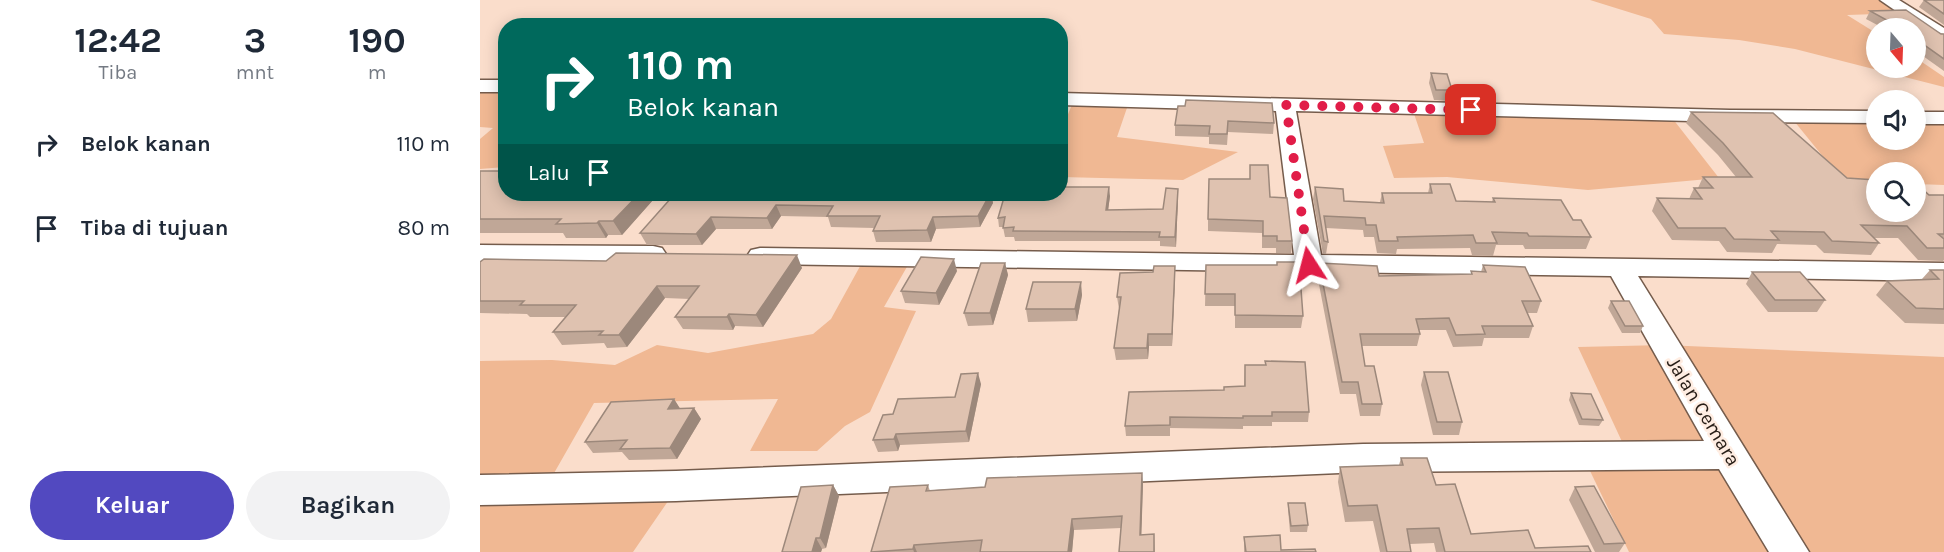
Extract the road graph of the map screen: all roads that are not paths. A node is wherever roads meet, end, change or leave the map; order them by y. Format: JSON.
{"nodes":[{"id":1,"x":1888,"y":0,"type":"edge"},
{"id":2,"x":1905,"y":0,"type":"edge"},
{"id":3,"x":1915,"y":0,"type":"edge"},
{"id":4,"x":1944,"y":36,"type":"edge"},
{"id":5,"x":480,"y":86,"type":"edge"},
{"id":6,"x":498,"y":86,"type":"edge"},
{"id":7,"x":1068,"y":99,"type":"edge"},
{"id":8,"x":1286,"y":105,"type":"junction"},
{"id":9,"x":1866,"y":117,"type":"edge"},
{"id":10,"x":1926,"y":118,"type":"edge"},
{"id":11,"x":1944,"y":118,"type":"edge"},
{"id":12,"x":644,"y":230,"type":"edge"},
{"id":13,"x":480,"y":253,"type":"edge"},
{"id":14,"x":623,"y":253,"type":"junction"},
{"id":15,"x":682,"y":254,"type":"edge"},
{"id":16,"x":741,"y":256,"type":"edge"},
{"id":17,"x":1309,"y":265,"type":"junction"},
{"id":18,"x":1620,"y":268,"type":"junction"},
{"id":19,"x":1944,"y":272,"type":"edge"},
{"id":20,"x":1729,"y":455,"type":"junction"},
{"id":21,"x":480,"y":490,"type":"edge"},
{"id":22,"x":1790,"y":552,"type":"edge"}],
"edges":[{"from":1,"to":4,"type":"street"},
{"from":2,"to":3,"type":"street"},
{"from":5,"to":6,"type":"street"},
{"from":7,"to":8,"type":"street"},
{"from":8,"to":9,"type":"street"},
{"from":8,"to":17,"type":"street"},
{"from":10,"to":11,"type":"street"},
{"from":12,"to":14,"type":"street"},
{"from":13,"to":14,"type":"street"},
{"from":14,"to":15,"type":"street"},
{"from":16,"to":17,"type":"street"},
{"from":17,"to":18,"type":"street"},
{"from":18,"to":19,"type":"street"},
{"from":18,"to":20,"type":"street","name":"Jalan Cemara"},
{"from":20,"to":21,"type":"street"},
{"from":20,"to":22,"type":"street","name":"Jalan Cemara"}]}
